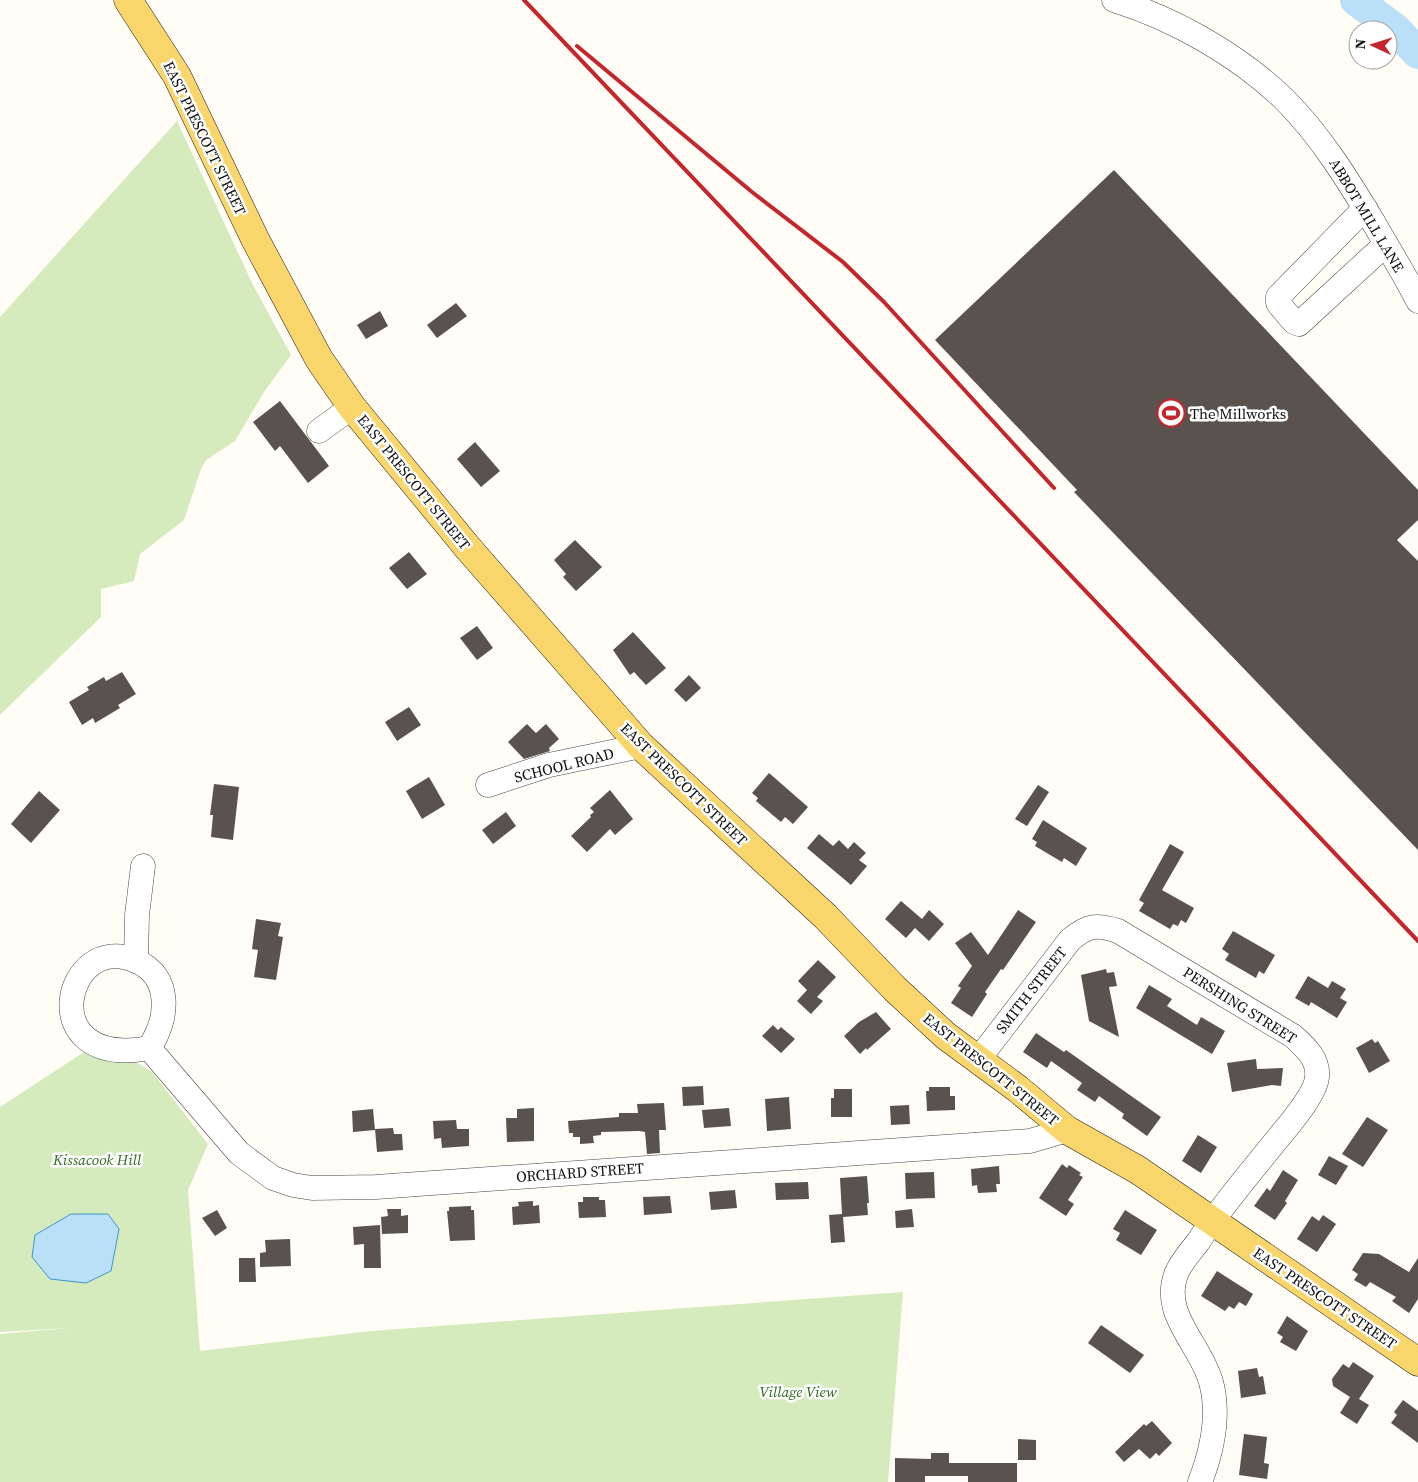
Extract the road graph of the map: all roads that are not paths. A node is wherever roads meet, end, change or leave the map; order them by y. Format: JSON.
{"nodes":[{"id":1,"x":128,"y":0,"type":"edge"},
{"id":2,"x":1114,"y":0,"type":"edge"},
{"id":3,"x":1364,"y":208,"type":"junction"},
{"id":4,"x":1386,"y":244,"type":"junction"},
{"id":5,"x":1418,"y":301,"type":"edge"},
{"id":6,"x":352,"y":407,"type":"junction"},
{"id":7,"x":319,"y":431,"type":"dead end"},
{"id":8,"x":641,"y":746,"type":"junction"},
{"id":9,"x":488,"y":785,"type":"dead end"},
{"id":10,"x":143,"y":866,"type":"dead end"},
{"id":11,"x":1092,"y":928,"type":"joint"},
{"id":12,"x":136,"y":961,"type":"junction"},
{"id":13,"x":150,"y":1048,"type":"junction"},
{"id":14,"x":978,"y":1060,"type":"junction"},
{"id":15,"x":1067,"y":1130,"type":"junction"},
{"id":16,"x":1212,"y":1221,"type":"junction"},
{"id":17,"x":1418,"y":1362,"type":"edge"},
{"id":18,"x":1200,"y":1482,"type":"edge"}],
"edges":[{"from":1,"to":6,"type":"main road","name":"EAST PRESCOTT STREET"},
{"from":2,"to":3,"type":"street","name":"ABBOT MILL LANE"},
{"from":3,"to":4,"type":"street","name":"ABBOT MILL LANE"},
{"from":3,"to":4,"type":"street"},
{"from":4,"to":5,"type":"street","name":"ABBOT MILL LANE"},
{"from":6,"to":7,"type":"street"},
{"from":6,"to":8,"type":"main road","name":"EAST PRESCOTT STREET"},
{"from":8,"to":9,"type":"street","name":"SCHOOL ROAD"},
{"from":8,"to":14,"type":"main road","name":"EAST PRESCOTT STREET"},
{"from":10,"to":12,"type":"street"},
{"from":11,"to":14,"type":"street","name":"SMITH STREET"},
{"from":11,"to":16,"type":"street","name":"PERSHING STREET"},
{"from":12,"to":13,"type":"street"},
{"from":12,"to":13,"type":"street"},
{"from":13,"to":15,"type":"street","name":"ORCHARD STREET"},
{"from":14,"to":15,"type":"main road","name":"EAST PRESCOTT STREET"},
{"from":15,"to":16,"type":"main road","name":"EAST PRESCOTT STREET"},
{"from":16,"to":17,"type":"main road","name":"EAST PRESCOTT STREET"},
{"from":16,"to":18,"type":"street","name":"PERSHING STREET"}]}
